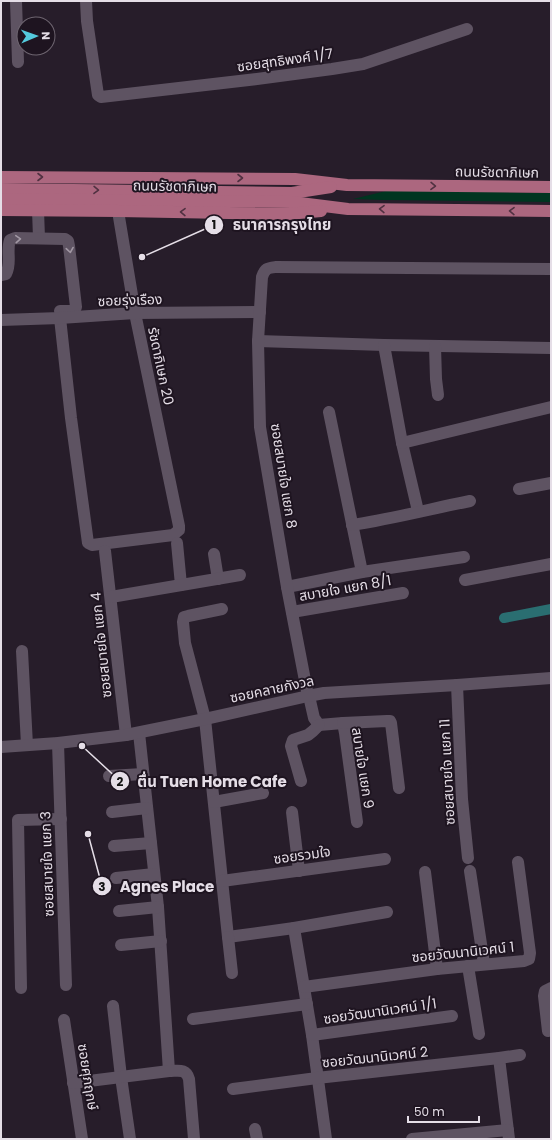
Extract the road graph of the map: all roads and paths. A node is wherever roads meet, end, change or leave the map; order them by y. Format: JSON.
{"nodes":[{"id":1,"x":16,"y":1,"type":"edge"},
{"id":2,"x":86,"y":1,"type":"edge"},
{"id":3,"x":467,"y":29,"type":"dead end"},
{"id":4,"x":18,"y":62,"type":"dead end"},
{"id":5,"x":1,"y":177,"type":"edge"},
{"id":6,"x":347,"y":185,"type":"junction"},
{"id":7,"x":551,"y":187,"type":"edge"},
{"id":8,"x":1,"y":189,"type":"edge"},
{"id":9,"x":1,"y":199,"type":"edge"},
{"id":10,"x":348,"y":209,"type":"junction"},
{"id":11,"x":1,"y":210,"type":"edge"},
{"id":12,"x":38,"y":210,"type":"junction"},
{"id":13,"x":118,"y":211,"type":"junction"},
{"id":14,"x":551,"y":211,"type":"edge"},
{"id":15,"x":39,"y":238,"type":"junction"},
{"id":16,"x":551,"y":269,"type":"edge"},
{"id":17,"x":1,"y":275,"type":"edge"},
{"id":18,"x":260,"y":312,"type":"junction"},
{"id":19,"x":1,"y":313,"type":"edge"},
{"id":20,"x":135,"y":313,"type":"junction"},
{"id":21,"x":60,"y":318,"type":"junction"},
{"id":22,"x":1,"y":320,"type":"edge"},
{"id":23,"x":258,"y":342,"type":"junction"},
{"id":24,"x":384,"y":345,"type":"junction"},
{"id":25,"x":435,"y":346,"type":"junction"},
{"id":26,"x":551,"y":348,"type":"edge"},
{"id":27,"x":438,"y":395,"type":"dead end"},
{"id":28,"x":551,"y":407,"type":"edge"},
{"id":29,"x":329,"y":412,"type":"dead end"},
{"id":30,"x":402,"y":443,"type":"junction"},
{"id":31,"x":551,"y":483,"type":"edge"},
{"id":32,"x":519,"y":489,"type":"dead end"},
{"id":33,"x":470,"y":501,"type":"dead end"},
{"id":34,"x":418,"y":512,"type":"junction"},
{"id":35,"x":352,"y":525,"type":"junction"},
{"id":36,"x":177,"y":543,"type":"dead end"},
{"id":37,"x":105,"y":551,"type":"dead end"},
{"id":38,"x":214,"y":554,"type":"dead end"},
{"id":39,"x":464,"y":557,"type":"dead end"},
{"id":40,"x":551,"y":564,"type":"edge"},
{"id":41,"x":362,"y":572,"type":"junction"},
{"id":42,"x":240,"y":575,"type":"dead end"},
{"id":43,"x":218,"y":579,"type":"junction"},
{"id":44,"x":465,"y":580,"type":"dead end"},
{"id":45,"x":181,"y":585,"type":"junction"},
{"id":46,"x":287,"y":586,"type":"junction"},
{"id":47,"x":403,"y":593,"type":"dead end"},
{"id":48,"x":111,"y":597,"type":"junction"},
{"id":49,"x":222,"y":609,"type":"dead end"},
{"id":50,"x":292,"y":612,"type":"junction"},
{"id":51,"x":22,"y":651,"type":"dead end"},
{"id":52,"x":551,"y":678,"type":"edge"},
{"id":53,"x":457,"y":685,"type":"junction"},
{"id":54,"x":309,"y":696,"type":"junction"},
{"id":55,"x":205,"y":719,"type":"junction"},
{"id":56,"x":343,"y":723,"type":"junction"},
{"id":57,"x":319,"y":724,"type":"junction"},
{"id":58,"x":139,"y":733,"type":"junction"},
{"id":59,"x":126,"y":735,"type":"junction"},
{"id":60,"x":58,"y":743,"type":"junction"},
{"id":61,"x":27,"y":745,"type":"junction"},
{"id":62,"x":1,"y":748,"type":"edge"},
{"id":63,"x":143,"y":774,"type":"junction"},
{"id":64,"x":109,"y":776,"type":"dead end"},
{"id":65,"x":301,"y":781,"type":"dead end"},
{"id":66,"x":399,"y":788,"type":"dead end"},
{"id":67,"x":263,"y":793,"type":"dead end"},
{"id":68,"x":214,"y":802,"type":"junction"},
{"id":69,"x":148,"y":808,"type":"junction"},
{"id":70,"x":112,"y":812,"type":"dead end"},
{"id":71,"x":292,"y":812,"type":"dead end"},
{"id":72,"x":61,"y":820,"type":"junction"},
{"id":73,"x":357,"y":822,"type":"dead end"},
{"id":74,"x":151,"y":843,"type":"junction"},
{"id":75,"x":114,"y":846,"type":"dead end"},
{"id":76,"x":468,"y":858,"type":"dead end"},
{"id":77,"x":385,"y":859,"type":"dead end"},
{"id":78,"x":518,"y":862,"type":"dead end"},
{"id":79,"x":299,"y":871,"type":"junction"},
{"id":80,"x":470,"y":871,"type":"dead end"},
{"id":81,"x":425,"y":872,"type":"dead end"},
{"id":82,"x":154,"y":874,"type":"junction"},
{"id":83,"x":116,"y":878,"type":"dead end"},
{"id":84,"x":222,"y":881,"type":"junction"},
{"id":85,"x":158,"y":907,"type":"junction"},
{"id":86,"x":119,"y":911,"type":"dead end"},
{"id":87,"x":387,"y":912,"type":"dead end"},
{"id":88,"x":294,"y":928,"type":"junction"},
{"id":89,"x":228,"y":937,"type":"junction"},
{"id":90,"x":161,"y":941,"type":"junction"},
{"id":91,"x":121,"y":945,"type":"dead end"},
{"id":92,"x":484,"y":964,"type":"junction"},
{"id":93,"x":468,"y":966,"type":"junction"},
{"id":94,"x":437,"y":969,"type":"junction"},
{"id":95,"x":232,"y":974,"type":"dead end"},
{"id":96,"x":66,"y":985,"type":"dead end"},
{"id":97,"x":304,"y":987,"type":"junction"},
{"id":98,"x":21,"y":988,"type":"dead end"},
{"id":99,"x":551,"y":988,"type":"edge"},
{"id":100,"x":307,"y":1004,"type":"junction"},
{"id":101,"x":113,"y":1006,"type":"dead end"},
{"id":102,"x":452,"y":1016,"type":"dead end"},
{"id":103,"x":193,"y":1019,"type":"dead end"},
{"id":104,"x":64,"y":1020,"type":"dead end"},
{"id":105,"x":548,"y":1031,"type":"dead end"},
{"id":106,"x":479,"y":1034,"type":"dead end"},
{"id":107,"x":312,"y":1035,"type":"junction"},
{"id":108,"x":520,"y":1055,"type":"dead end"},
{"id":109,"x":499,"y":1058,"type":"junction"},
{"id":110,"x":169,"y":1071,"type":"junction"},
{"id":111,"x":120,"y":1077,"type":"junction"},
{"id":112,"x":317,"y":1078,"type":"junction"},
{"id":113,"x":73,"y":1083,"type":"junction"},
{"id":114,"x":234,"y":1089,"type":"dead end"},
{"id":115,"x":509,"y":1134,"type":"edge"},
{"id":116,"x":82,"y":1139,"type":"edge"},
{"id":117,"x":130,"y":1139,"type":"edge"},
{"id":118,"x":194,"y":1139,"type":"edge"},
{"id":119,"x":326,"y":1139,"type":"edge"},
{"id":120,"x":412,"y":1139,"type":"edge"}],
"edges":[{"from":1,"to":4,"type":"street"},
{"from":2,"to":3,"type":"street","name":"ซอยสุทธิพงศ์ 1/7"},
{"from":5,"to":6,"type":"main road","name":"ถนนรัชดาภิเษก","one_way":true},
{"from":6,"to":7,"type":"main road","name":"ถนนรัชดาภิเษก","one_way":true},
{"from":8,"to":6,"type":"main road","name":"ถนนรัชดาภิเษก","one_way":true},
{"from":9,"to":10,"type":"main road","name":"ถนนรัชดาภิเษก"},
{"from":10,"to":13,"type":"main road","name":"ถนนรัชดาภิเษก","one_way":true},
{"from":14,"to":10,"type":"main road","name":"ถนนรัชดาภิเษก","one_way":true},
{"from":11,"to":12,"type":"main road","name":"ถนนรัชดาภิเษก"},
{"from":12,"to":13,"type":"main road","name":"ถนนรัชดาภิเษก"},
{"from":12,"to":15,"type":"street"},
{"from":13,"to":20,"type":"street","name":"รัชดาภิเษก 20"},
{"from":17,"to":15,"type":"street","one_way":true},
{"from":15,"to":19,"type":"street","one_way":true},
{"from":16,"to":18,"type":"street","name":"ซอยสบายใจ แยก 8"},
{"from":18,"to":20,"type":"street","name":"ซอยรุ่งเรือง"},
{"from":18,"to":23,"type":"street","name":"ซอยสบายใจ แยก 8"},
{"from":20,"to":21,"type":"street","name":"ซอยรุ่งเรือง"},
{"from":20,"to":21,"type":"street","name":"รัชดาภิเษก 20"},
{"from":21,"to":22,"type":"street","name":"ซอยรุ่งเรือง"},
{"from":23,"to":24,"type":"street"},
{"from":23,"to":46,"type":"street","name":"ซอยสบายใจ แยก 8"},
{"from":24,"to":25,"type":"street"},
{"from":24,"to":30,"type":"street"},
{"from":25,"to":26,"type":"street"},
{"from":25,"to":27,"type":"street"},
{"from":28,"to":30,"type":"street"},
{"from":29,"to":35,"type":"street"},
{"from":30,"to":34,"type":"street"},
{"from":31,"to":32,"type":"street"},
{"from":33,"to":34,"type":"street"},
{"from":34,"to":35,"type":"street"},
{"from":35,"to":41,"type":"street"},
{"from":36,"to":45,"type":"street"},
{"from":37,"to":48,"type":"street","name":"ซอยสบายใจ แยก 4"},
{"from":38,"to":43,"type":"street"},
{"from":39,"to":41,"type":"street"},
{"from":40,"to":44,"type":"street"},
{"from":41,"to":46,"type":"street"},
{"from":42,"to":43,"type":"street"},
{"from":43,"to":45,"type":"street"},
{"from":45,"to":48,"type":"street"},
{"from":46,"to":50,"type":"street","name":"ซอยสบายใจ แยก 8"},
{"from":47,"to":50,"type":"street","name":"สบายใจ แยก 8/1"},
{"from":48,"to":59,"type":"street","name":"ซอยสบายใจ แยก 4"},
{"from":49,"to":55,"type":"street"},
{"from":50,"to":54,"type":"street","name":"ซอยสบายใจ แยก 8"},
{"from":51,"to":61,"type":"street"},
{"from":52,"to":53,"type":"street","name":"ซอยคลายกังวล"},
{"from":53,"to":54,"type":"street","name":"ซอยคลายกังวล"},
{"from":53,"to":76,"type":"street","name":"ซอยสบายใจ แยก 11"},
{"from":54,"to":55,"type":"street","name":"ซอยคลายกังวล"},
{"from":54,"to":57,"type":"street"},
{"from":55,"to":58,"type":"street","name":"ซอยคลายกังวล"},
{"from":55,"to":68,"type":"street"},
{"from":56,"to":57,"type":"street","name":"สบายใจ แยก 9"},
{"from":56,"to":66,"type":"street"},
{"from":56,"to":73,"type":"street","name":"สบายใจ แยก 9"},
{"from":57,"to":65,"type":"street"},
{"from":58,"to":59,"type":"street","name":"ซอยคลายกังวล"},
{"from":58,"to":63,"type":"street"},
{"from":59,"to":60,"type":"street","name":"ซอยคลายกังวล"},
{"from":60,"to":61,"type":"street","name":"ซอยคลายกังวล"},
{"from":60,"to":72,"type":"street","name":"ซอยสบายใจ แยก 3"},
{"from":61,"to":62,"type":"street","name":"ซอยคลายกังวล"},
{"from":63,"to":64,"type":"street"},
{"from":63,"to":69,"type":"street"},
{"from":67,"to":68,"type":"street"},
{"from":68,"to":84,"type":"street"},
{"from":69,"to":70,"type":"street"},
{"from":69,"to":74,"type":"street"},
{"from":71,"to":79,"type":"street"},
{"from":72,"to":96,"type":"street","name":"ซอยสบายใจ แยก 3"},
{"from":72,"to":98,"type":"street"},
{"from":74,"to":75,"type":"street"},
{"from":74,"to":82,"type":"street"},
{"from":77,"to":79,"type":"street","name":"ซอยรวมใจ"},
{"from":78,"to":92,"type":"street","name":"ซอยวัฒนานิเวศน์ 1"},
{"from":79,"to":84,"type":"street","name":"ซอยรวมใจ"},
{"from":80,"to":92,"type":"street"},
{"from":81,"to":94,"type":"street"},
{"from":82,"to":83,"type":"street"},
{"from":82,"to":85,"type":"street"},
{"from":84,"to":89,"type":"street"},
{"from":85,"to":86,"type":"street"},
{"from":85,"to":90,"type":"street"},
{"from":87,"to":88,"type":"street"},
{"from":88,"to":89,"type":"street"},
{"from":88,"to":97,"type":"street"},
{"from":89,"to":95,"type":"street"},
{"from":90,"to":91,"type":"street"},
{"from":90,"to":110,"type":"street"},
{"from":92,"to":93,"type":"street","name":"ซอยวัฒนานิเวศน์ 1"},
{"from":93,"to":94,"type":"street","name":"ซอยวัฒนานิเวศน์ 1"},
{"from":93,"to":106,"type":"street"},
{"from":94,"to":97,"type":"street","name":"ซอยวัฒนานิเวศน์ 1"},
{"from":97,"to":100,"type":"street"},
{"from":99,"to":105,"type":"street"},
{"from":100,"to":103,"type":"street"},
{"from":100,"to":107,"type":"street"},
{"from":101,"to":111,"type":"street"},
{"from":102,"to":107,"type":"street","name":"ซอยวัฒนานิเวศน์ 1/1"},
{"from":104,"to":113,"type":"street","name":"ซอยศุภฤกษ์"},
{"from":107,"to":112,"type":"street"},
{"from":108,"to":109,"type":"street","name":"ซอยวัฒนานิเวศน์ 2"},
{"from":109,"to":112,"type":"street","name":"ซอยวัฒนานิเวศน์ 2"},
{"from":109,"to":115,"type":"street"},
{"from":110,"to":111,"type":"street"},
{"from":110,"to":118,"type":"street"},
{"from":111,"to":113,"type":"street"},
{"from":111,"to":117,"type":"street"},
{"from":112,"to":114,"type":"street","name":"ซอยวัฒนานิเวศน์ 2"},
{"from":112,"to":119,"type":"street"},
{"from":113,"to":116,"type":"street","name":"ซอยศุภฤกษ์"},
{"from":115,"to":120,"type":"street"}]}
